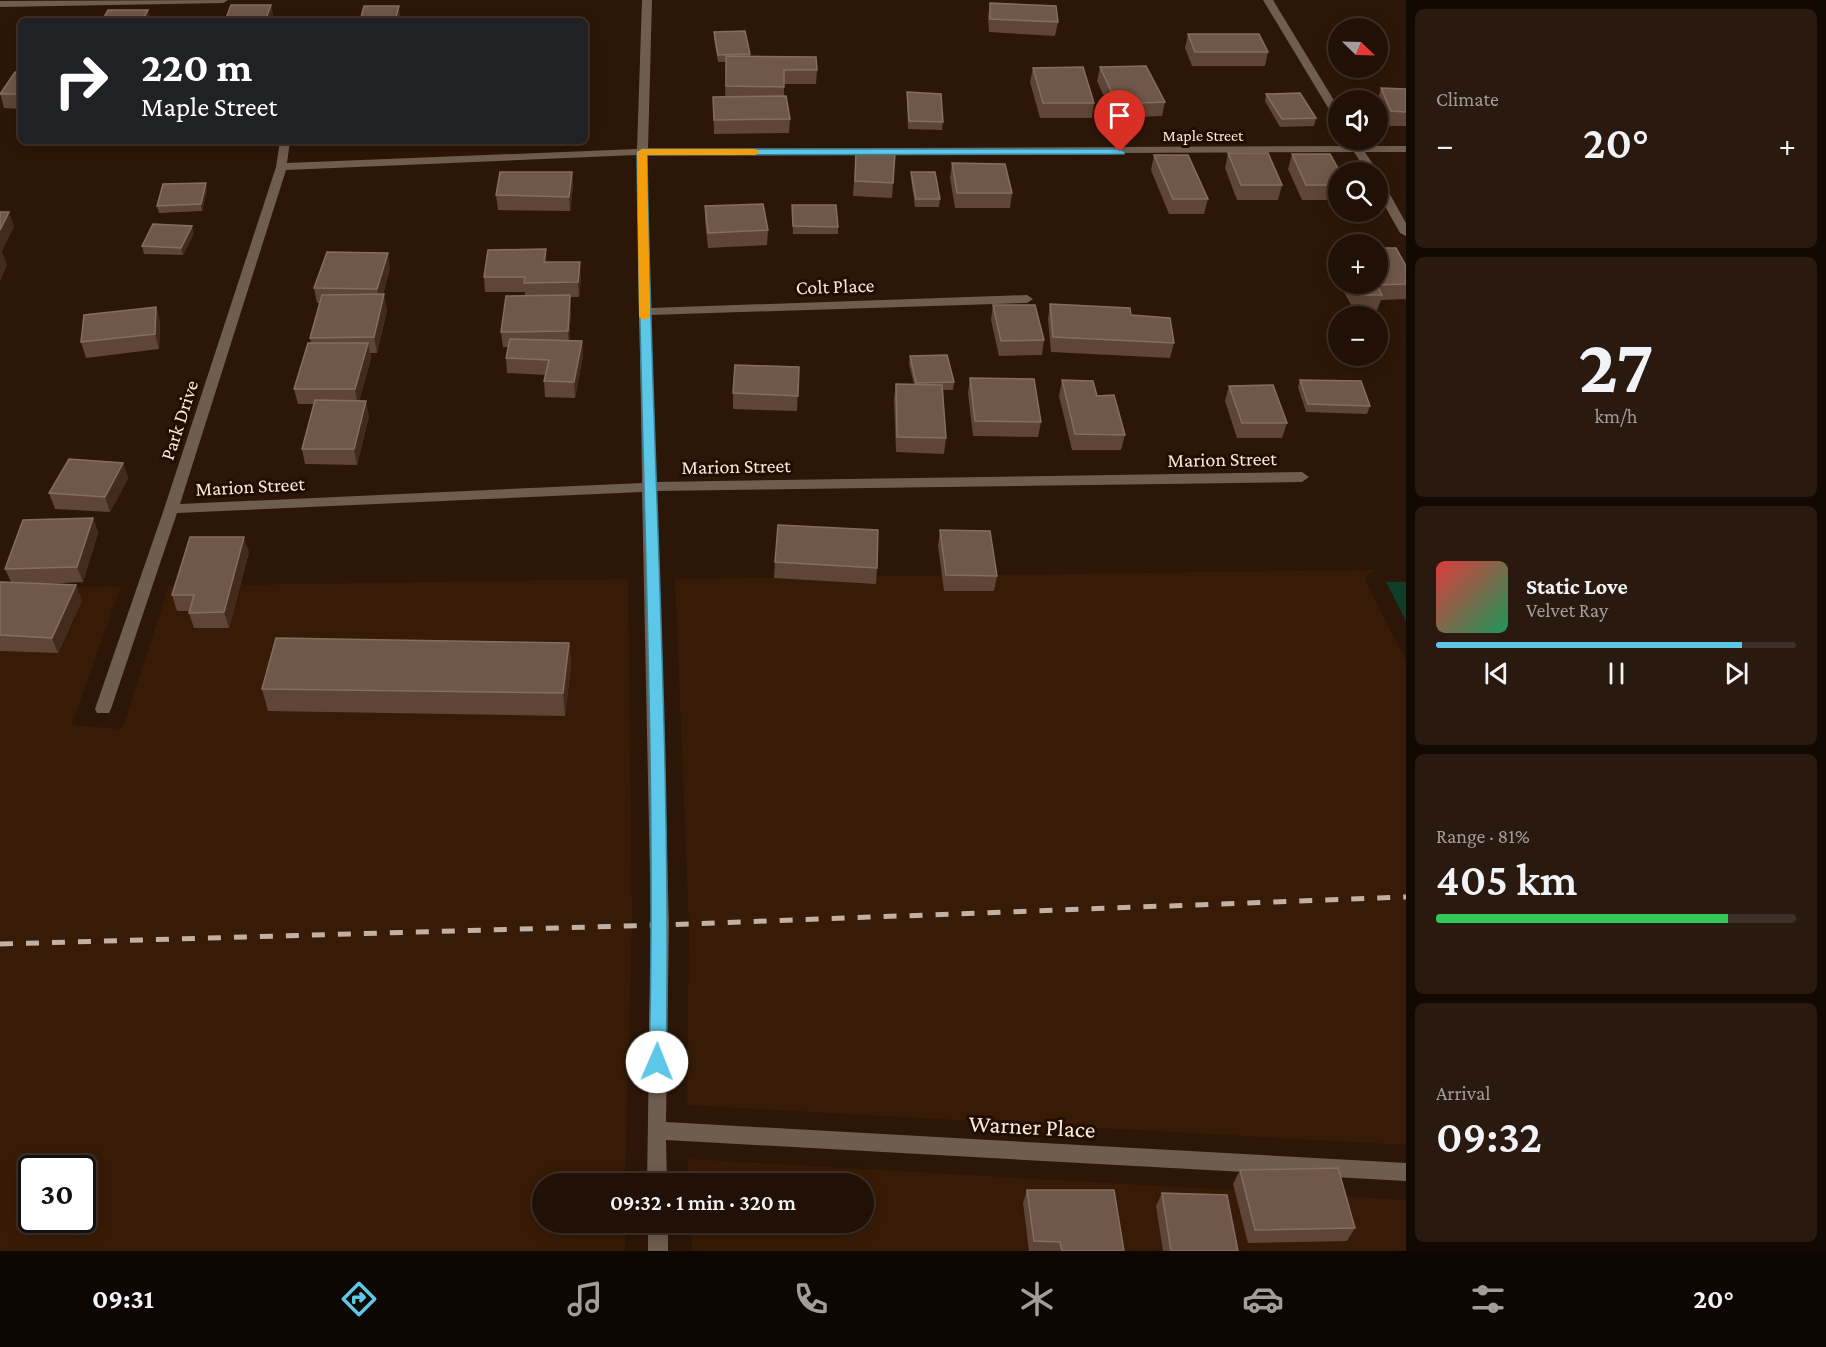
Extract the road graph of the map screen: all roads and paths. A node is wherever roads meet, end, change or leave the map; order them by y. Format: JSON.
{"nodes":[{"id":1,"x":223,"y":0,"type":"edge"},
{"id":2,"x":648,"y":0,"type":"edge"},
{"id":3,"x":1268,"y":0,"type":"edge"},
{"id":4,"x":0,"y":4,"type":"edge"},
{"id":5,"x":1328,"y":99,"type":"edge"},
{"id":6,"x":285,"y":144,"type":"edge"},
{"id":7,"x":1406,"y":149,"type":"edge"},
{"id":8,"x":1359,"y":151,"type":"junction"},
{"id":9,"x":642,"y":152,"type":"junction"},
{"id":10,"x":1366,"y":162,"type":"edge"},
{"id":11,"x":281,"y":167,"type":"junction"},
{"id":12,"x":1388,"y":201,"type":"edge"},
{"id":13,"x":1406,"y":233,"type":"edge"},
{"id":14,"x":1027,"y":299,"type":"dead end"},
{"id":15,"x":644,"y":312,"type":"junction"},
{"id":16,"x":1302,"y":477,"type":"dead end"},
{"id":17,"x":649,"y":487,"type":"junction"},
{"id":18,"x":171,"y":509,"type":"junction"},
{"id":19,"x":103,"y":709,"type":"dead end"},
{"id":20,"x":656,"y":1130,"type":"junction"},
{"id":21,"x":1406,"y":1172,"type":"edge"},
{"id":22,"x":657,"y":1173,"type":"edge"},
{"id":23,"x":658,"y":1233,"type":"edge"},
{"id":24,"x":658,"y":1251,"type":"edge"}],
"edges":[{"from":1,"to":4,"type":"street"},
{"from":2,"to":9,"type":"street"},
{"from":3,"to":5,"type":"street"},
{"from":6,"to":11,"type":"street","name":"Park Drive"},
{"from":7,"to":8,"type":"street","name":"Maple Street"},
{"from":8,"to":9,"type":"street","name":"Maple Street"},
{"from":8,"to":10,"type":"street"},
{"from":9,"to":11,"type":"street","name":"Maple Street"},
{"from":9,"to":15,"type":"street"},
{"from":11,"to":18,"type":"street","name":"Park Drive"},
{"from":12,"to":13,"type":"street"},
{"from":14,"to":15,"type":"street","name":"Colt Place"},
{"from":15,"to":17,"type":"street"},
{"from":16,"to":17,"type":"street","name":"Marion Street"},
{"from":17,"to":18,"type":"street","name":"Marion Street"},
{"from":17,"to":20,"type":"street"},
{"from":18,"to":19,"type":"street","name":"Park Drive"},
{"from":20,"to":21,"type":"street","name":"Warner Place"},
{"from":20,"to":22,"type":"street"},
{"from":23,"to":24,"type":"street"}]}
